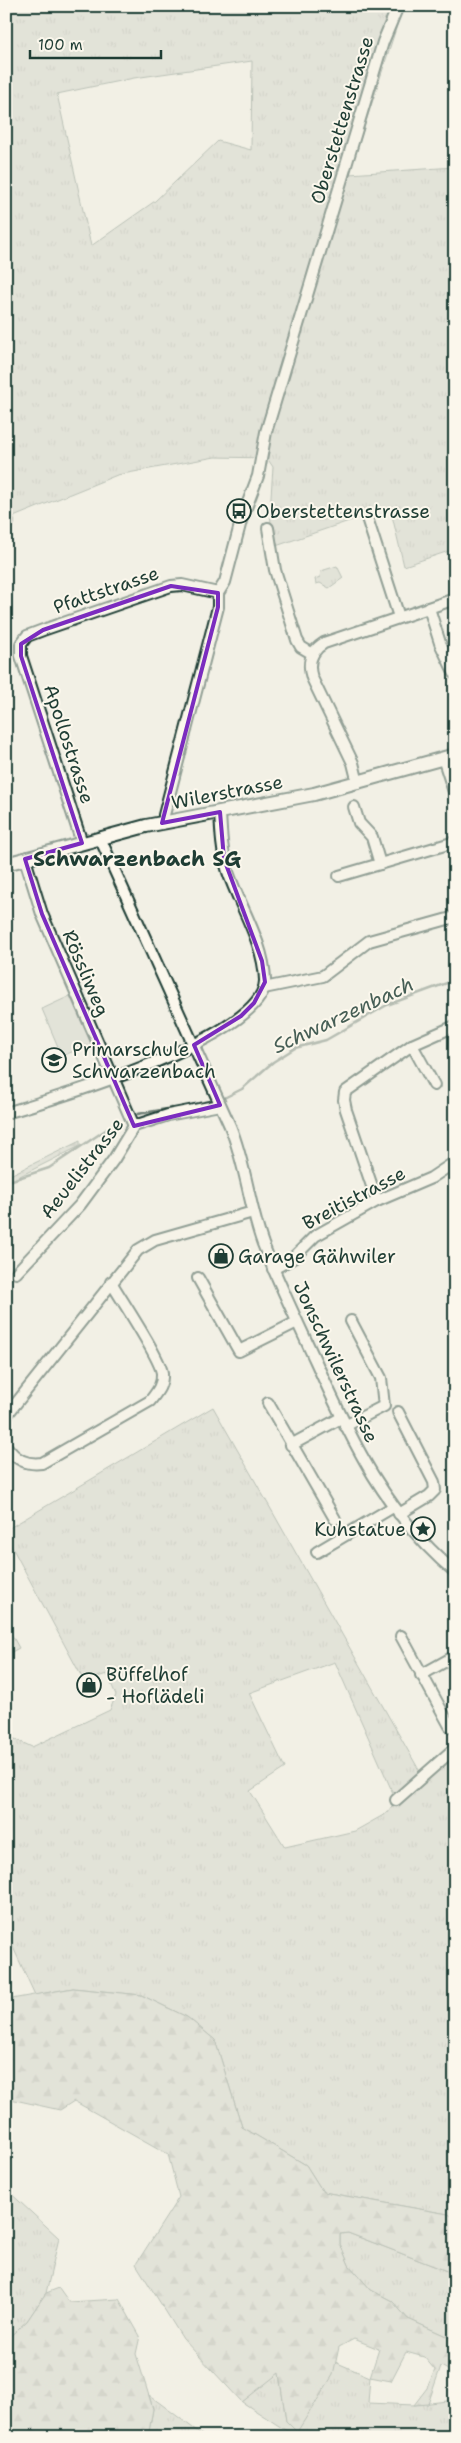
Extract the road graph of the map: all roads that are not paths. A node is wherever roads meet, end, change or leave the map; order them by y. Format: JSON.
{"nodes":[{"id":1,"x":398,"y":6,"type":"edge"},
{"id":2,"x":367,"y":518,"type":"dead end"},
{"id":3,"x":268,"y":528,"type":"dead end"},
{"id":4,"x":218,"y":593,"type":"junction"},
{"id":5,"x":455,"y":599,"type":"edge"},
{"id":6,"x":429,"y":608,"type":"junction"},
{"id":7,"x":399,"y":617,"type":"junction"},
{"id":8,"x":313,"y":654,"type":"junction"},
{"id":9,"x":21,"y":656,"type":"joint"},
{"id":10,"x":455,"y":674,"type":"edge"},
{"id":11,"x":449,"y":757,"type":"edge"},
{"id":12,"x":358,"y":783,"type":"junction"},
{"id":13,"x":455,"y":795,"type":"edge"},
{"id":14,"x":354,"y":807,"type":"dead end"},
{"id":15,"x":220,"y":812,"type":"junction"},
{"id":16,"x":165,"y":822,"type":"junction"},
{"id":17,"x":100,"y":838,"type":"junction"},
{"id":18,"x":455,"y":842,"type":"edge"},
{"id":19,"x":82,"y":843,"type":"junction"},
{"id":20,"x":24,"y":859,"type":"junction"},
{"id":21,"x":6,"y":864,"type":"edge"},
{"id":22,"x":380,"y":864,"type":"junction"},
{"id":23,"x":339,"y":876,"type":"dead end"},
{"id":24,"x":455,"y":917,"type":"edge"},
{"id":25,"x":264,"y":988,"type":"junction"},
{"id":26,"x":455,"y":1026,"type":"edge"},
{"id":27,"x":194,"y":1045,"type":"junction"},
{"id":28,"x":412,"y":1045,"type":"junction"},
{"id":29,"x":113,"y":1079,"type":"junction"},
{"id":30,"x":434,"y":1084,"type":"dead end"},
{"id":31,"x":220,"y":1105,"type":"junction"},
{"id":32,"x":6,"y":1113,"type":"edge"},
{"id":33,"x":134,"y":1126,"type":"junction"},
{"id":34,"x":455,"y":1162,"type":"edge"},
{"id":35,"x":377,"y":1201,"type":"junction"},
{"id":36,"x":253,"y":1212,"type":"junction"},
{"id":37,"x":273,"y":1269,"type":"junction"},
{"id":38,"x":16,"y":1273,"type":"dead end"},
{"id":39,"x":198,"y":1278,"type":"dead end"},
{"id":40,"x":111,"y":1282,"type":"junction"},
{"id":41,"x":351,"y":1321,"type":"dead end"},
{"id":42,"x":298,"y":1322,"type":"junction"},
{"id":43,"x":268,"y":1403,"type":"dead end"},
{"id":44,"x":398,"y":1412,"type":"dead end"},
{"id":45,"x":6,"y":1416,"type":"edge"},
{"id":46,"x":343,"y":1422,"type":"junction"},
{"id":47,"x":291,"y":1445,"type":"junction"},
{"id":48,"x":6,"y":1446,"type":"edge"},
{"id":49,"x":396,"y":1510,"type":"junction"},
{"id":50,"x":335,"y":1519,"type":"dead end"},
{"id":51,"x":317,"y":1552,"type":"dead end"},
{"id":52,"x":455,"y":1572,"type":"edge"},
{"id":53,"x":401,"y":1636,"type":"dead end"},
{"id":54,"x":455,"y":1656,"type":"edge"},
{"id":55,"x":422,"y":1675,"type":"junction"},
{"id":56,"x":450,"y":1726,"type":"dead end"},
{"id":57,"x":455,"y":1748,"type":"edge"},
{"id":58,"x":396,"y":1800,"type":"dead end"}],
"edges":[{"from":1,"to":4,"type":"street","name":"Oberstettenstrasse"},
{"from":2,"to":7,"type":"street"},
{"from":3,"to":8,"type":"street"},
{"from":4,"to":9,"type":"street","name":"Pfattstrasse"},
{"from":4,"to":16,"type":"street","name":"Oberstettenstrasse"},
{"from":5,"to":6,"type":"street"},
{"from":6,"to":7,"type":"street"},
{"from":6,"to":10,"type":"street"},
{"from":7,"to":8,"type":"street"},
{"from":8,"to":12,"type":"street"},
{"from":9,"to":19,"type":"street","name":"Apollostrasse"},
{"from":11,"to":12,"type":"main road","name":"Wilerstrasse"},
{"from":11,"to":13,"type":"street"},
{"from":12,"to":15,"type":"main road","name":"Wilerstrasse"},
{"from":14,"to":22,"type":"street"},
{"from":15,"to":16,"type":"main road","name":"Wilerstrasse"},
{"from":15,"to":25,"type":"street"},
{"from":16,"to":17,"type":"main road","name":"Wilerstrasse"},
{"from":17,"to":19,"type":"main road","name":"Wilerstrasse"},
{"from":17,"to":27,"type":"street","name":"Jonschwilerstrasse"},
{"from":18,"to":22,"type":"street"},
{"from":19,"to":20,"type":"main road","name":"Wilerstrasse"},
{"from":20,"to":21,"type":"main road","name":"Wilerstrasse"},
{"from":20,"to":29,"type":"street","name":"Rössliweg"},
{"from":22,"to":23,"type":"street"},
{"from":24,"to":25,"type":"street"},
{"from":25,"to":27,"type":"street"},
{"from":26,"to":28,"type":"street"},
{"from":27,"to":29,"type":"street"},
{"from":27,"to":31,"type":"street","name":"Jonschwilerstrasse"},
{"from":28,"to":30,"type":"street"},
{"from":28,"to":35,"type":"street"},
{"from":29,"to":32,"type":"street"},
{"from":29,"to":33,"type":"street","name":"Rössliweg"},
{"from":31,"to":33,"type":"street","name":"Aeuelistrasse"},
{"from":31,"to":36,"type":"street","name":"Jonschwilerstrasse"},
{"from":33,"to":38,"type":"street","name":"Aeuelistrasse"},
{"from":34,"to":35,"type":"street","name":"Breitistrasse"},
{"from":35,"to":37,"type":"street","name":"Breitistrasse"},
{"from":36,"to":37,"type":"street","name":"Jonschwilerstrasse"},
{"from":36,"to":40,"type":"street"},
{"from":37,"to":42,"type":"street","name":"Jonschwilerstrasse"},
{"from":39,"to":42,"type":"street"},
{"from":40,"to":45,"type":"street"},
{"from":40,"to":48,"type":"street"},
{"from":41,"to":46,"type":"street"},
{"from":42,"to":46,"type":"street","name":"Jonschwilerstrasse"},
{"from":43,"to":47,"type":"street"},
{"from":44,"to":49,"type":"street"},
{"from":46,"to":47,"type":"street"},
{"from":46,"to":49,"type":"street","name":"Jonschwilerstrasse"},
{"from":47,"to":50,"type":"street"},
{"from":49,"to":51,"type":"street"},
{"from":49,"to":52,"type":"street","name":"Jonschwilerstrasse"},
{"from":53,"to":55,"type":"street"},
{"from":54,"to":55,"type":"street"},
{"from":55,"to":56,"type":"street"},
{"from":57,"to":58,"type":"street"}]}
